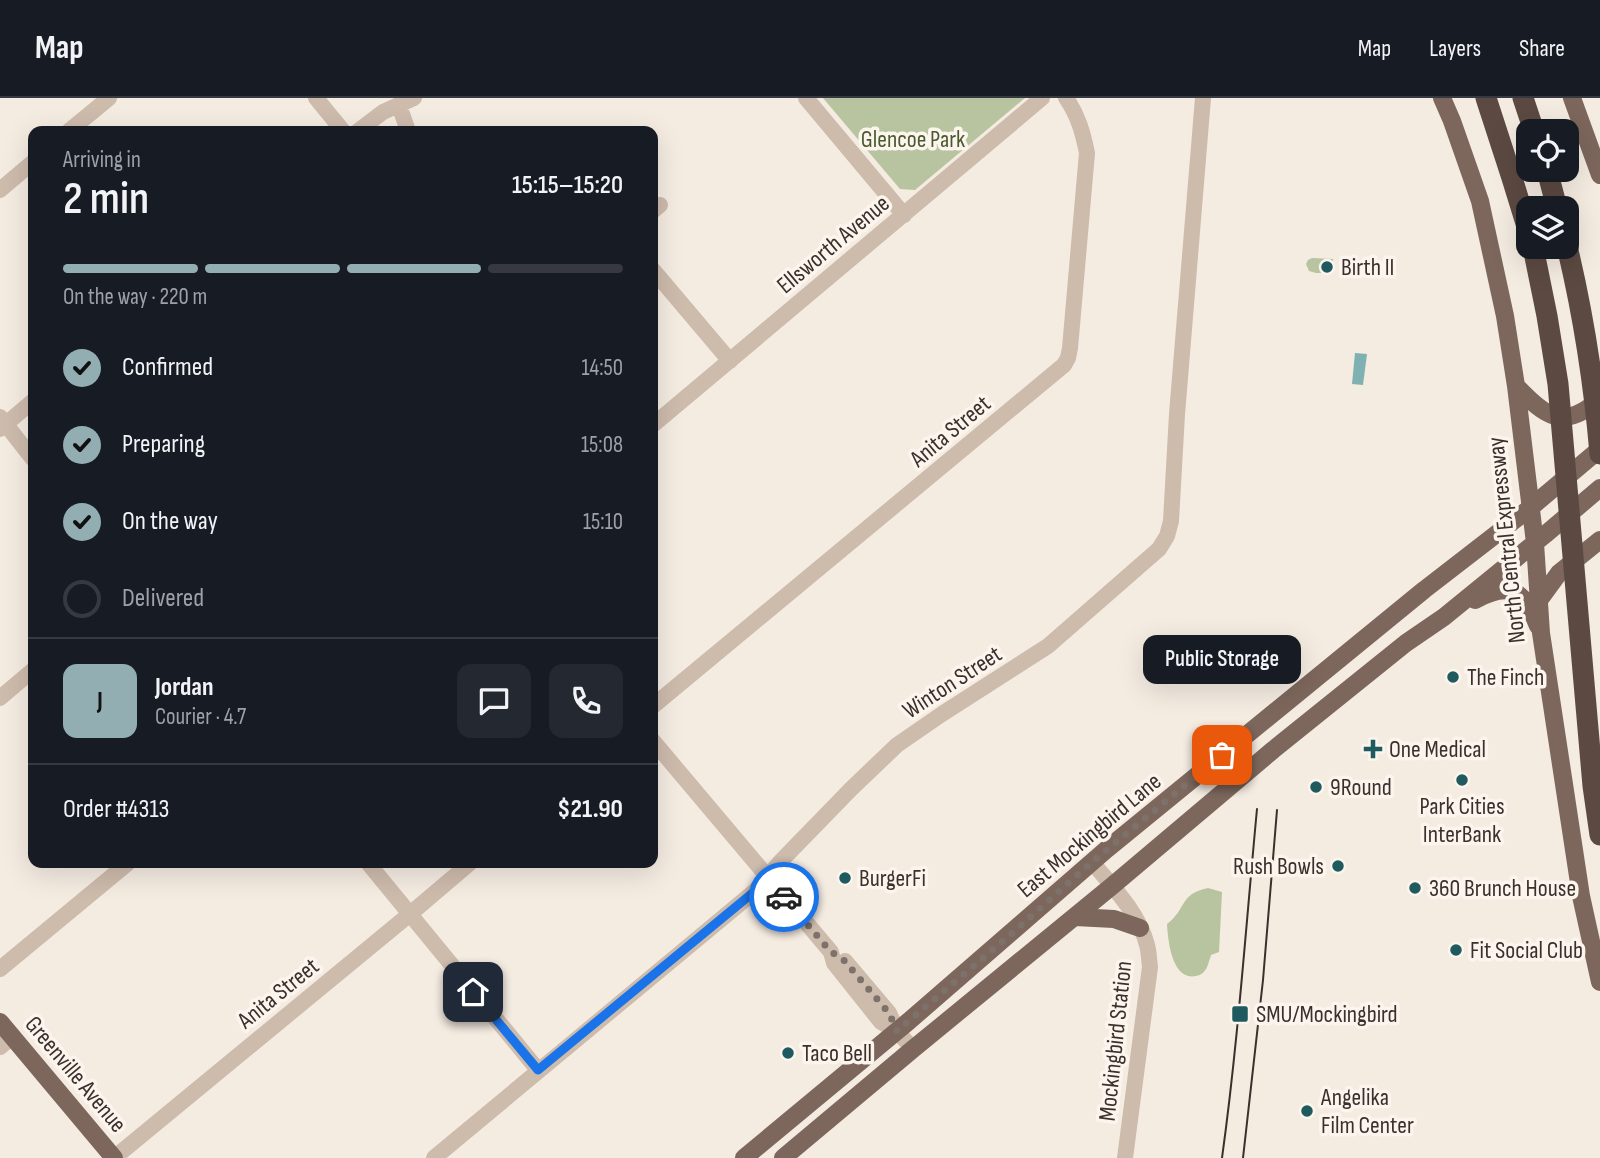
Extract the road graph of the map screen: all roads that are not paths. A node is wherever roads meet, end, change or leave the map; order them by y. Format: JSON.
{"nodes":[{"id":1,"x":109,"y":98,"type":"edge"},
{"id":2,"x":316,"y":98,"type":"edge"},
{"id":3,"x":806,"y":98,"type":"edge"},
{"id":4,"x":1042,"y":98,"type":"edge"},
{"id":5,"x":1066,"y":98,"type":"edge"},
{"id":6,"x":1203,"y":98,"type":"edge"},
{"id":7,"x":1442,"y":98,"type":"edge"},
{"id":8,"x":1486,"y":98,"type":"edge"},
{"id":9,"x":1523,"y":98,"type":"edge"},
{"id":10,"x":1572,"y":98,"type":"edge"},
{"id":11,"x":406,"y":101,"type":"edge"},
{"id":12,"x":1530,"y":119,"type":"edge"},
{"id":13,"x":75,"y":126,"type":"edge"},
{"id":14,"x":339,"y":126,"type":"edge"},
{"id":15,"x":365,"y":126,"type":"edge"},
{"id":16,"x":408,"y":126,"type":"edge"},
{"id":17,"x":28,"y":166,"type":"edge"},
{"id":18,"x":1600,"y":176,"type":"edge"},
{"id":19,"x":0,"y":190,"type":"edge"},
{"id":20,"x":1518,"y":196,"type":"edge"},
{"id":21,"x":904,"y":215,"type":"junction"},
{"id":22,"x":1535,"y":259,"type":"edge"},
{"id":23,"x":1570,"y":259,"type":"edge"},
{"id":24,"x":658,"y":276,"type":"edge"},
{"id":25,"x":730,"y":361,"type":"junction"},
{"id":26,"x":1516,"y":386,"type":"junction"},
{"id":27,"x":1600,"y":399,"type":"edge"},
{"id":28,"x":28,"y":405,"type":"edge"},
{"id":29,"x":658,"y":421,"type":"edge"},
{"id":30,"x":2,"y":423,"type":"edge"},
{"id":31,"x":1600,"y":451,"type":"edge"},
{"id":32,"x":28,"y":453,"type":"edge"},
{"id":33,"x":1600,"y":488,"type":"edge"},
{"id":34,"x":1530,"y":508,"type":"junction"},
{"id":35,"x":1541,"y":538,"type":"junction"},
{"id":36,"x":1600,"y":540,"type":"edge"},
{"id":37,"x":1544,"y":592,"type":"junction"},
{"id":38,"x":1444,"y":617,"type":"junction"},
{"id":39,"x":1541,"y":633,"type":"junction"},
{"id":40,"x":1334,"y":664,"type":"junction"},
{"id":41,"x":28,"y":674,"type":"edge"},
{"id":42,"x":1354,"y":685,"type":"junction"},
{"id":43,"x":0,"y":698,"type":"edge"},
{"id":44,"x":658,"y":702,"type":"edge"},
{"id":45,"x":658,"y":747,"type":"edge"},
{"id":46,"x":1184,"y":786,"type":"junction"},
{"id":47,"x":1203,"y":809,"type":"junction"},
{"id":48,"x":1600,"y":835,"type":"edge"},
{"id":49,"x":1092,"y":862,"type":"junction"},
{"id":50,"x":122,"y":868,"type":"edge"},
{"id":51,"x":372,"y":868,"type":"edge"},
{"id":52,"x":464,"y":868,"type":"edge"},
{"id":53,"x":767,"y":877,"type":"junction"},
{"id":54,"x":1112,"y":886,"type":"junction"},
{"id":55,"x":410,"y":914,"type":"junction"},
{"id":56,"x":1074,"y":917,"type":"junction"},
{"id":57,"x":1140,"y":928,"type":"junction"},
{"id":58,"x":1010,"y":935,"type":"junction"},
{"id":59,"x":1027,"y":955,"type":"junction"},
{"id":60,"x":0,"y":969,"type":"edge"},
{"id":61,"x":1600,"y":982,"type":"edge"},
{"id":62,"x":0,"y":1022,"type":"edge"},
{"id":63,"x":897,"y":1031,"type":"junction"},
{"id":64,"x":6,"y":1042,"type":"edge"},
{"id":65,"x":913,"y":1049,"type":"junction"},
{"id":66,"x":538,"y":1070,"type":"junction"},
{"id":67,"x":114,"y":1158,"type":"edge"},
{"id":68,"x":434,"y":1158,"type":"edge"},
{"id":69,"x":744,"y":1158,"type":"edge"},
{"id":70,"x":783,"y":1158,"type":"edge"},
{"id":71,"x":1125,"y":1158,"type":"edge"}],
"edges":[{"from":1,"to":13,"type":"street"},
{"from":2,"to":14,"type":"street"},
{"from":3,"to":21,"type":"street"},
{"from":4,"to":21,"type":"street","name":"Ellsworth Avenue"},
{"from":5,"to":44,"type":"street","name":"Anita Street"},
{"from":6,"to":53,"type":"street","name":"Winton Street"},
{"from":7,"to":26,"type":"main road","name":"North Central Expressway"},
{"from":8,"to":20,"type":"highway"},
{"from":9,"to":12,"type":"highway"},
{"from":10,"to":18,"type":"main road"},
{"from":11,"to":15,"type":"street"},
{"from":11,"to":16,"type":"street"},
{"from":17,"to":19,"type":"street"},
{"from":21,"to":25,"type":"street","name":"Ellsworth Avenue"},
{"from":22,"to":48,"type":"highway"},
{"from":23,"to":31,"type":"highway"},
{"from":24,"to":25,"type":"street"},
{"from":25,"to":29,"type":"street","name":"Ellsworth Avenue"},
{"from":26,"to":27,"type":"main road"},
{"from":26,"to":34,"type":"main road","name":"North Central Expressway"},
{"from":28,"to":30,"type":"street"},
{"from":30,"to":32,"type":"street"},
{"from":31,"to":34,"type":"main road","name":"East Mockingbird Lane"},
{"from":33,"to":35,"type":"main road"},
{"from":34,"to":35,"type":"main road","name":"North Central Expressway"},
{"from":34,"to":40,"type":"main road","name":"East Mockingbird Lane"},
{"from":35,"to":37,"type":"main road","name":"North Central Expressway"},
{"from":35,"to":38,"type":"main road"},
{"from":36,"to":37,"type":"main road"},
{"from":37,"to":39,"type":"main road","name":"North Central Expressway"},
{"from":38,"to":39,"type":"main road"},
{"from":38,"to":42,"type":"main road"},
{"from":39,"to":61,"type":"main road","name":"North Central Expressway"},
{"from":40,"to":42,"type":"main road"},
{"from":40,"to":46,"type":"main road","name":"East Mockingbird Lane"},
{"from":41,"to":43,"type":"street"},
{"from":42,"to":47,"type":"main road"},
{"from":45,"to":53,"type":"street"},
{"from":46,"to":47,"type":"main road"},
{"from":46,"to":49,"type":"main road","name":"East Mockingbird Lane"},
{"from":47,"to":54,"type":"main road"},
{"from":49,"to":54,"type":"street","name":"Mockingbird Station"},
{"from":49,"to":58,"type":"main road","name":"East Mockingbird Lane"},
{"from":50,"to":60,"type":"street"},
{"from":51,"to":55,"type":"street"},
{"from":52,"to":55,"type":"street","name":"Anita Street"},
{"from":53,"to":63,"type":"street"},
{"from":53,"to":66,"type":"street","name":"Winton Street"},
{"from":54,"to":56,"type":"main road"},
{"from":54,"to":57,"type":"street","name":"Mockingbird Station"},
{"from":55,"to":66,"type":"street"},
{"from":55,"to":67,"type":"street","name":"Anita Street"},
{"from":56,"to":57,"type":"main road"},
{"from":56,"to":59,"type":"main road"},
{"from":57,"to":71,"type":"street","name":"Mockingbird Station"},
{"from":58,"to":59,"type":"main road"},
{"from":58,"to":63,"type":"main road","name":"East Mockingbird Lane"},
{"from":59,"to":65,"type":"main road"},
{"from":62,"to":64,"type":"main road","name":"Greenville Avenue"},
{"from":63,"to":65,"type":"street"},
{"from":63,"to":69,"type":"main road","name":"East Mockingbird Lane"},
{"from":64,"to":67,"type":"main road","name":"Greenville Avenue"},
{"from":65,"to":70,"type":"main road"},
{"from":66,"to":68,"type":"street","name":"Winton Street"}]}
